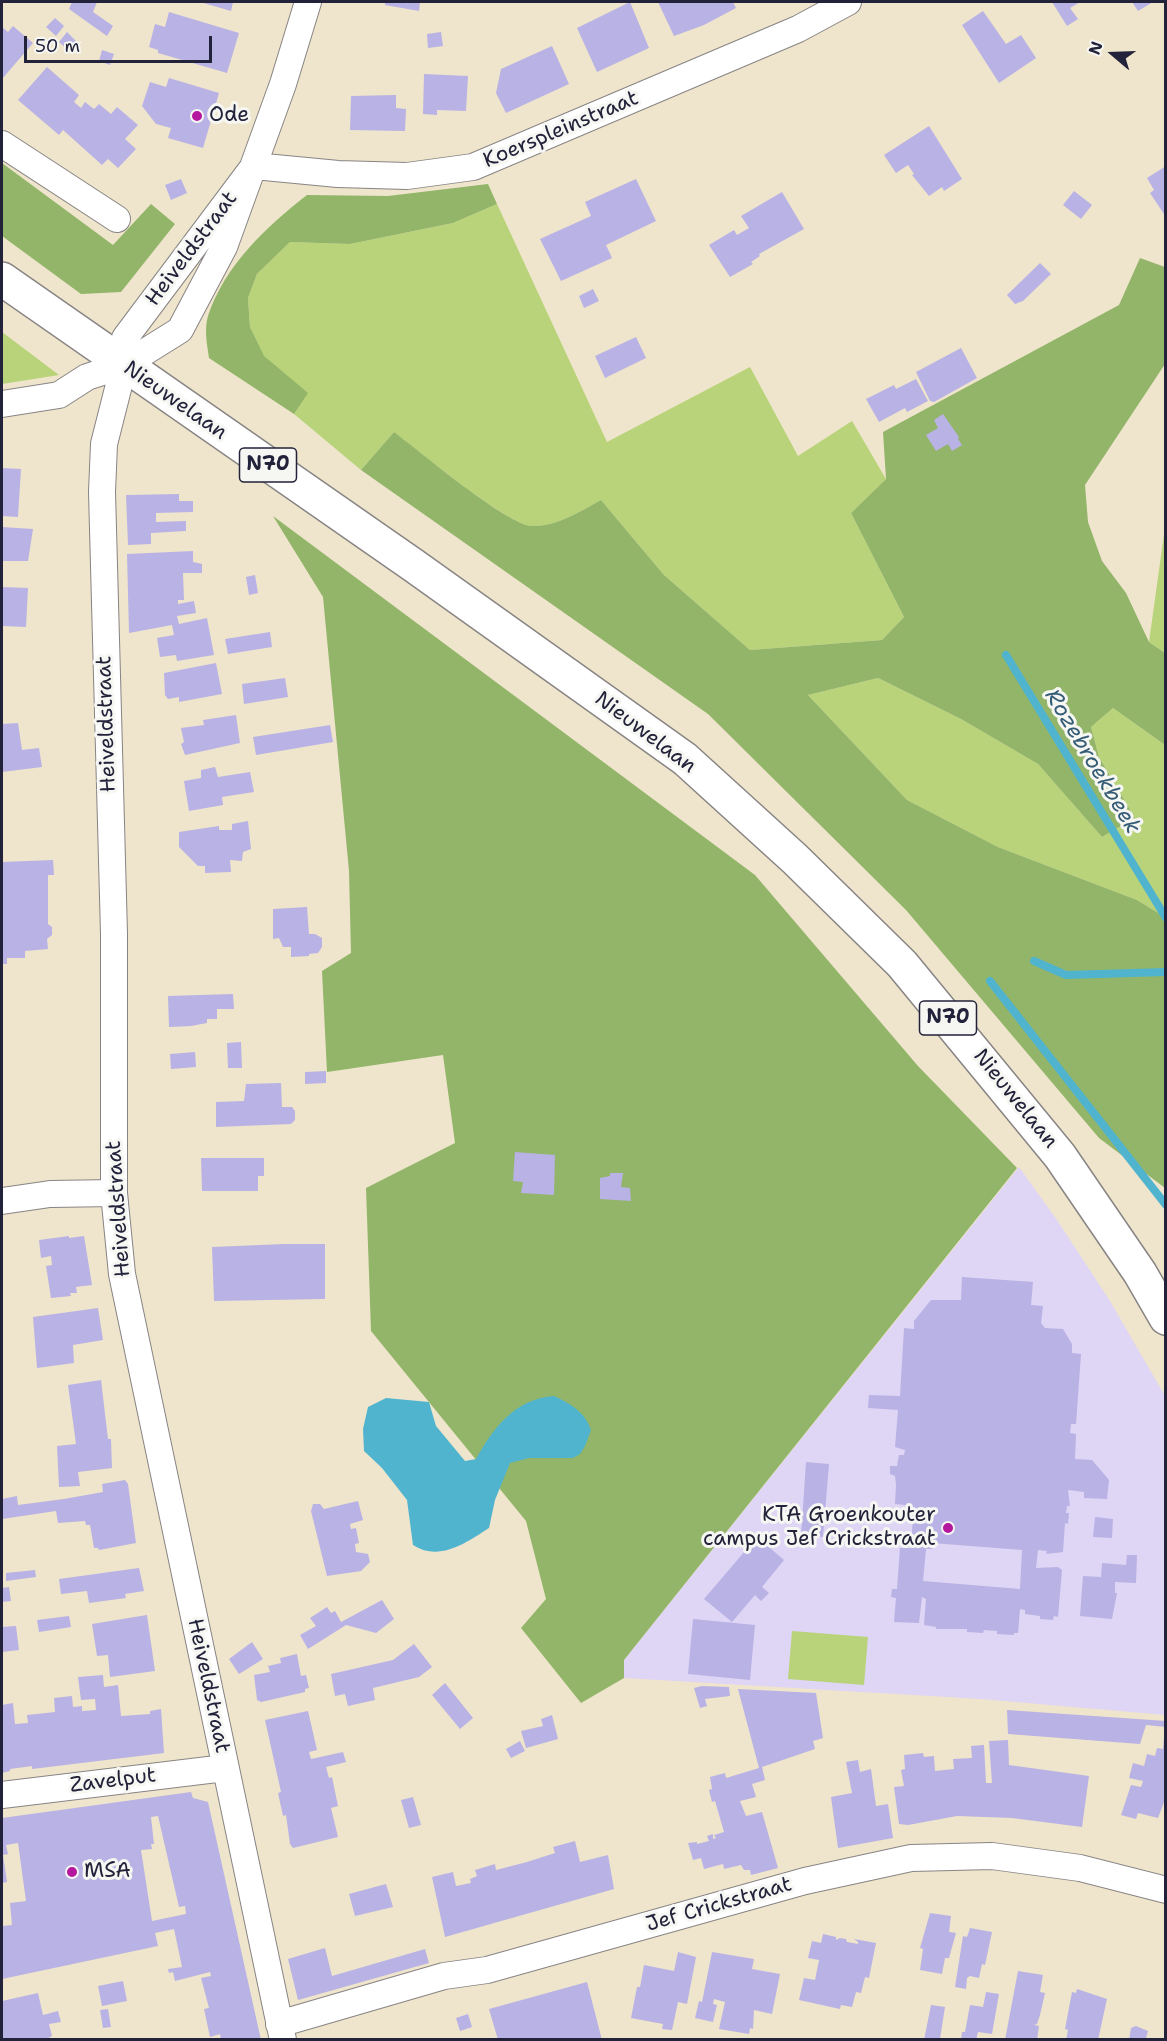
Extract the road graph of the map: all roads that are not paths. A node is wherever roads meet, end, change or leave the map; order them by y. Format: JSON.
{"nodes":[{"id":1,"x":308,"y":2,"type":"edge"},
{"id":2,"x":848,"y":2,"type":"edge"},
{"id":3,"x":2,"y":144,"type":"edge"},
{"id":4,"x":254,"y":166,"type":"junction"},
{"id":5,"x":117,"y":219,"type":"dead end"},
{"id":6,"x":2,"y":279,"type":"edge"},
{"id":7,"x":123,"y":365,"type":"junction"},
{"id":8,"x":2,"y":404,"type":"edge"},
{"id":9,"x":114,"y":1193,"type":"junction"},
{"id":10,"x":2,"y":1201,"type":"edge"},
{"id":11,"x":1166,"y":1318,"type":"edge"},
{"id":12,"x":225,"y":1768,"type":"junction"},
{"id":13,"x":2,"y":1795,"type":"edge"},
{"id":14,"x":1166,"y":1890,"type":"edge"},
{"id":15,"x":281,"y":2032,"type":"edge"}],
"edges":[{"from":1,"to":4,"type":"street","name":"Heiveldstraat"},
{"from":2,"to":4,"type":"street","name":"Koerspleinstraat"},
{"from":3,"to":5,"type":"street"},
{"from":4,"to":7,"type":"street","name":"Heiveldstraat"},
{"from":4,"to":7,"type":"street","name":"Heiveldstraat"},
{"from":6,"to":7,"type":"main road","name":"Nieuwelaan","number":"N70"},
{"from":7,"to":8,"type":"street"},
{"from":7,"to":9,"type":"street","name":"Heiveldstraat"},
{"from":7,"to":11,"type":"main road","name":"Nieuwelaan","number":"N70"},
{"from":9,"to":10,"type":"street"},
{"from":9,"to":12,"type":"street","name":"Heiveldstraat"},
{"from":12,"to":13,"type":"street","name":"Zavelput"},
{"from":12,"to":15,"type":"street","name":"Heiveldstraat"},
{"from":14,"to":15,"type":"street","name":"Jef Crickstraat"}]}
